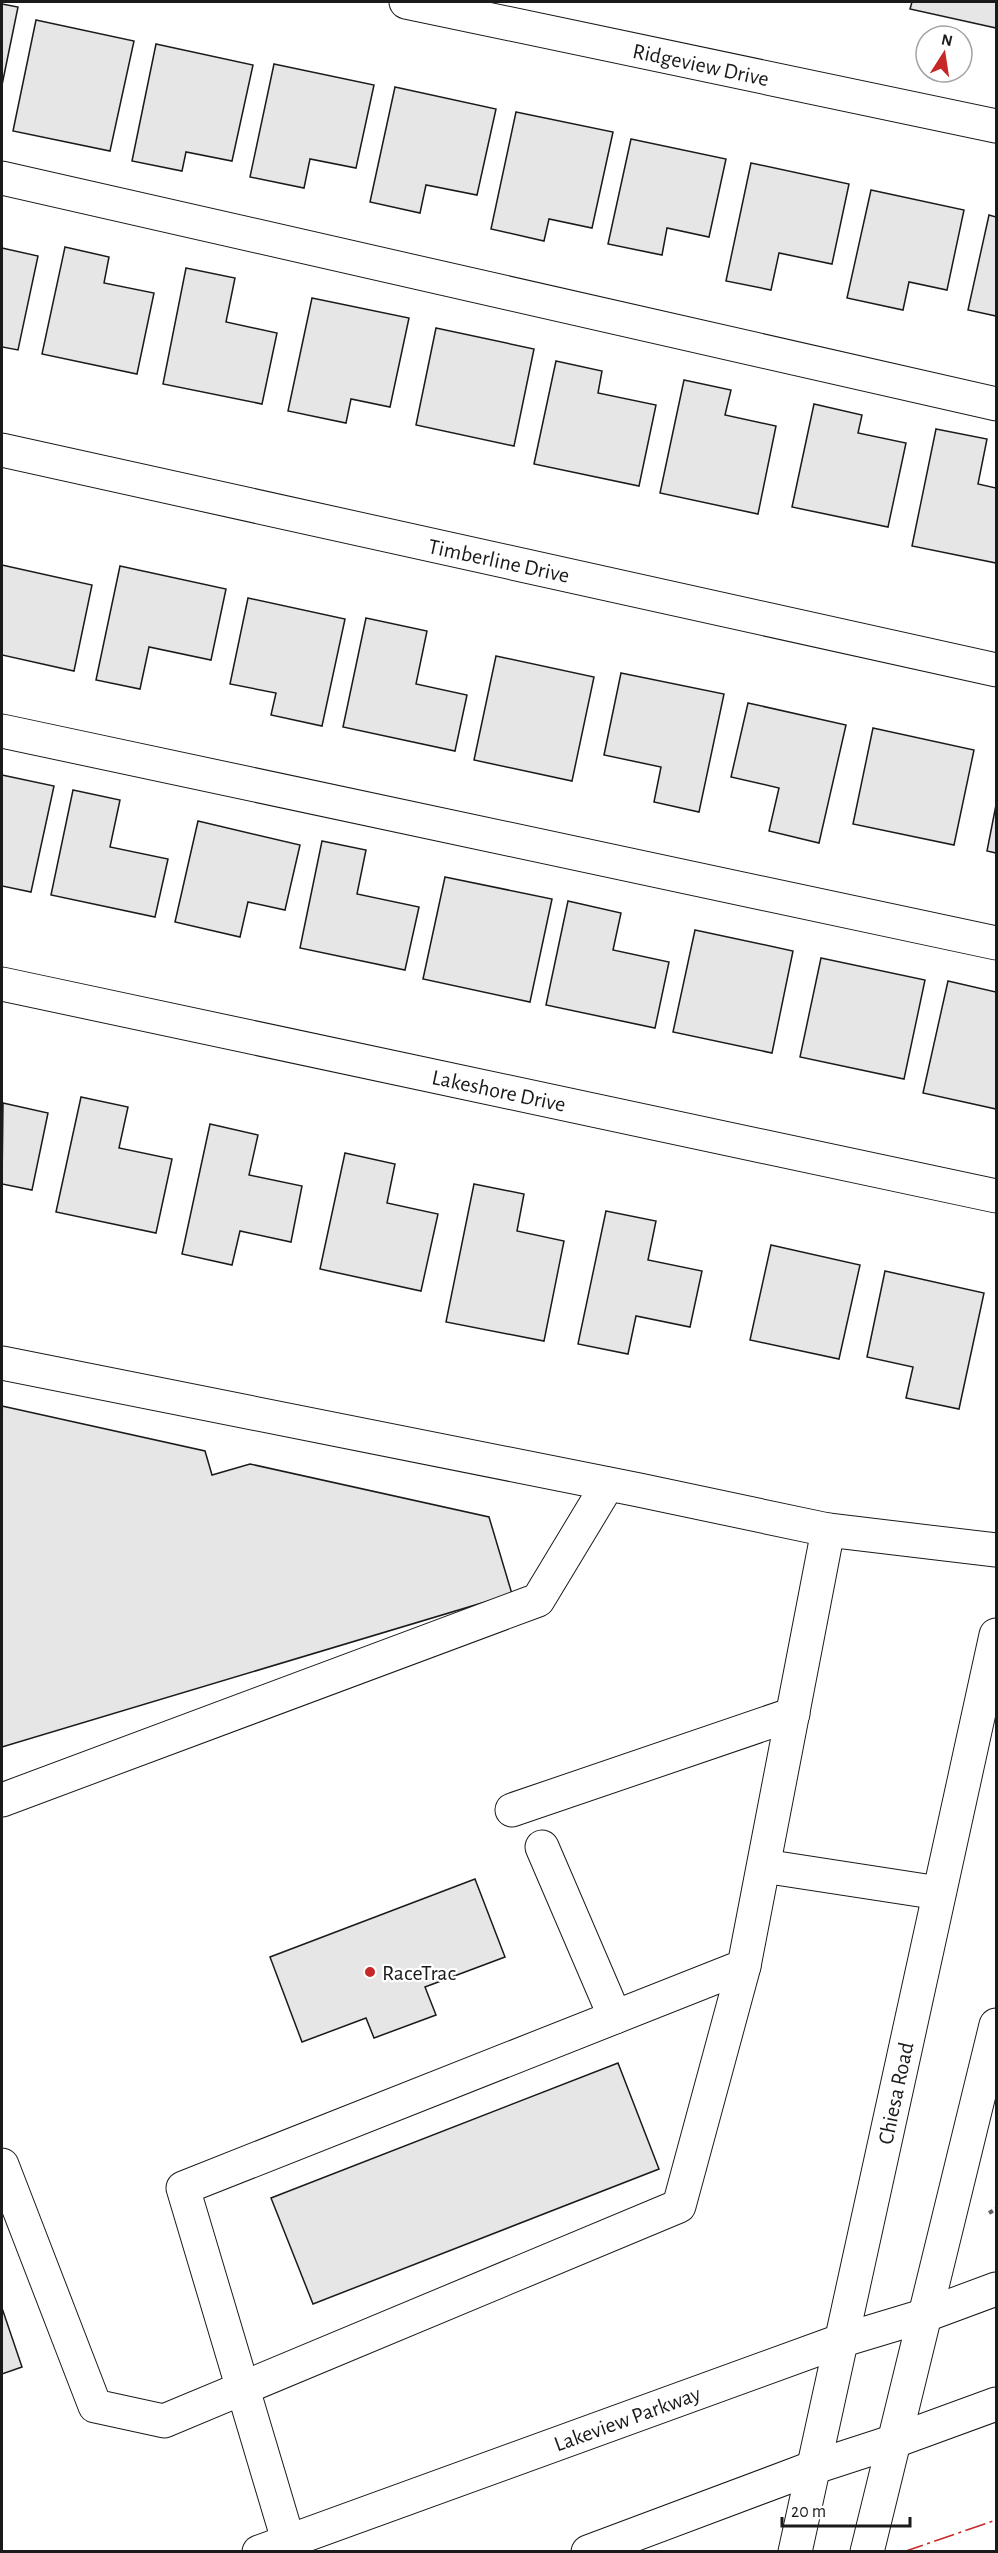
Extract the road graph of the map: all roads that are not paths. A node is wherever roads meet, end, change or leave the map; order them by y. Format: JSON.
{"nodes":[{"id":1,"x":406,"y":2,"type":"edge"},
{"id":2,"x":996,"y":126,"type":"edge"},
{"id":3,"x":2,"y":178,"type":"edge"},
{"id":4,"x":996,"y":404,"type":"edge"},
{"id":5,"x":2,"y":450,"type":"edge"},
{"id":6,"x":996,"y":670,"type":"edge"},
{"id":7,"x":2,"y":731,"type":"edge"},
{"id":8,"x":996,"y":944,"type":"edge"},
{"id":9,"x":2,"y":984,"type":"edge"},
{"id":10,"x":996,"y":1196,"type":"edge"},
{"id":11,"x":2,"y":1363,"type":"edge"},
{"id":12,"x":608,"y":1484,"type":"junction"},
{"id":13,"x":828,"y":1530,"type":"junction"},
{"id":14,"x":996,"y":1550,"type":"edge"},
{"id":15,"x":996,"y":1635,"type":"edge"},
{"id":16,"x":793,"y":1714,"type":"junction"},
{"id":17,"x":2,"y":1800,"type":"edge"},
{"id":18,"x":512,"y":1810,"type":"dead end"},
{"id":19,"x":542,"y":1846,"type":"dead end"},
{"id":20,"x":764,"y":1866,"type":"junction"},
{"id":21,"x":939,"y":1893,"type":"junction"},
{"id":22,"x":744,"y":1966,"type":"junction"},
{"id":23,"x":615,"y":2017,"type":"junction"},
{"id":24,"x":996,"y":2025,"type":"edge"},
{"id":25,"x":2,"y":2164,"type":"edge"},
{"id":26,"x":996,"y":2289,"type":"edge"},
{"id":27,"x":924,"y":2316,"type":"junction"},
{"id":28,"x":840,"y":2341,"type":"junction"},
{"id":29,"x":243,"y":2390,"type":"junction"},
{"id":30,"x":996,"y":2404,"type":"edge"},
{"id":31,"x":892,"y":2442,"type":"junction"},
{"id":32,"x":812,"y":2468,"type":"junction"},
{"id":33,"x":273,"y":2546,"type":"edge"},
{"id":34,"x":591,"y":2550,"type":"edge"},
{"id":35,"x":646,"y":2552,"type":"edge"},
{"id":36,"x":795,"y":2552,"type":"edge"},
{"id":37,"x":867,"y":2552,"type":"edge"}],
"edges":[{"from":1,"to":2,"type":"main road","name":"Ridgeview Drive"},
{"from":3,"to":4,"type":"main road"},
{"from":5,"to":6,"type":"main road","name":"Timberline Drive"},
{"from":7,"to":8,"type":"main road"},
{"from":9,"to":10,"type":"main road","name":"Lakeshore Drive"},
{"from":11,"to":12,"type":"main road"},
{"from":12,"to":13,"type":"main road"},
{"from":12,"to":17,"type":"main road"},
{"from":13,"to":14,"type":"main road"},
{"from":13,"to":16,"type":"main road"},
{"from":15,"to":21,"type":"main road","name":"Chiesa Road"},
{"from":16,"to":18,"type":"main road"},
{"from":16,"to":20,"type":"main road"},
{"from":19,"to":23,"type":"main road"},
{"from":20,"to":21,"type":"main road"},
{"from":20,"to":22,"type":"main road"},
{"from":21,"to":28,"type":"main road","name":"Chiesa Road"},
{"from":22,"to":23,"type":"main road"},
{"from":22,"to":29,"type":"main road"},
{"from":23,"to":29,"type":"main road"},
{"from":24,"to":27,"type":"main road"},
{"from":25,"to":29,"type":"main road"},
{"from":26,"to":27,"type":"main road","name":"Lakeview Parkway"},
{"from":27,"to":28,"type":"main road","name":"Lakeview Parkway"},
{"from":27,"to":31,"type":"main road"},
{"from":28,"to":32,"type":"main road","name":"Chiesa Road"},
{"from":28,"to":33,"type":"main road","name":"Lakeview Parkway"},
{"from":29,"to":33,"type":"main road"},
{"from":30,"to":31,"type":"main road"},
{"from":31,"to":32,"type":"main road"},
{"from":31,"to":37,"type":"main road"},
{"from":32,"to":34,"type":"main road"},
{"from":32,"to":36,"type":"main road","name":"Chiesa Road"},
{"from":34,"to":35,"type":"main road"}]}
